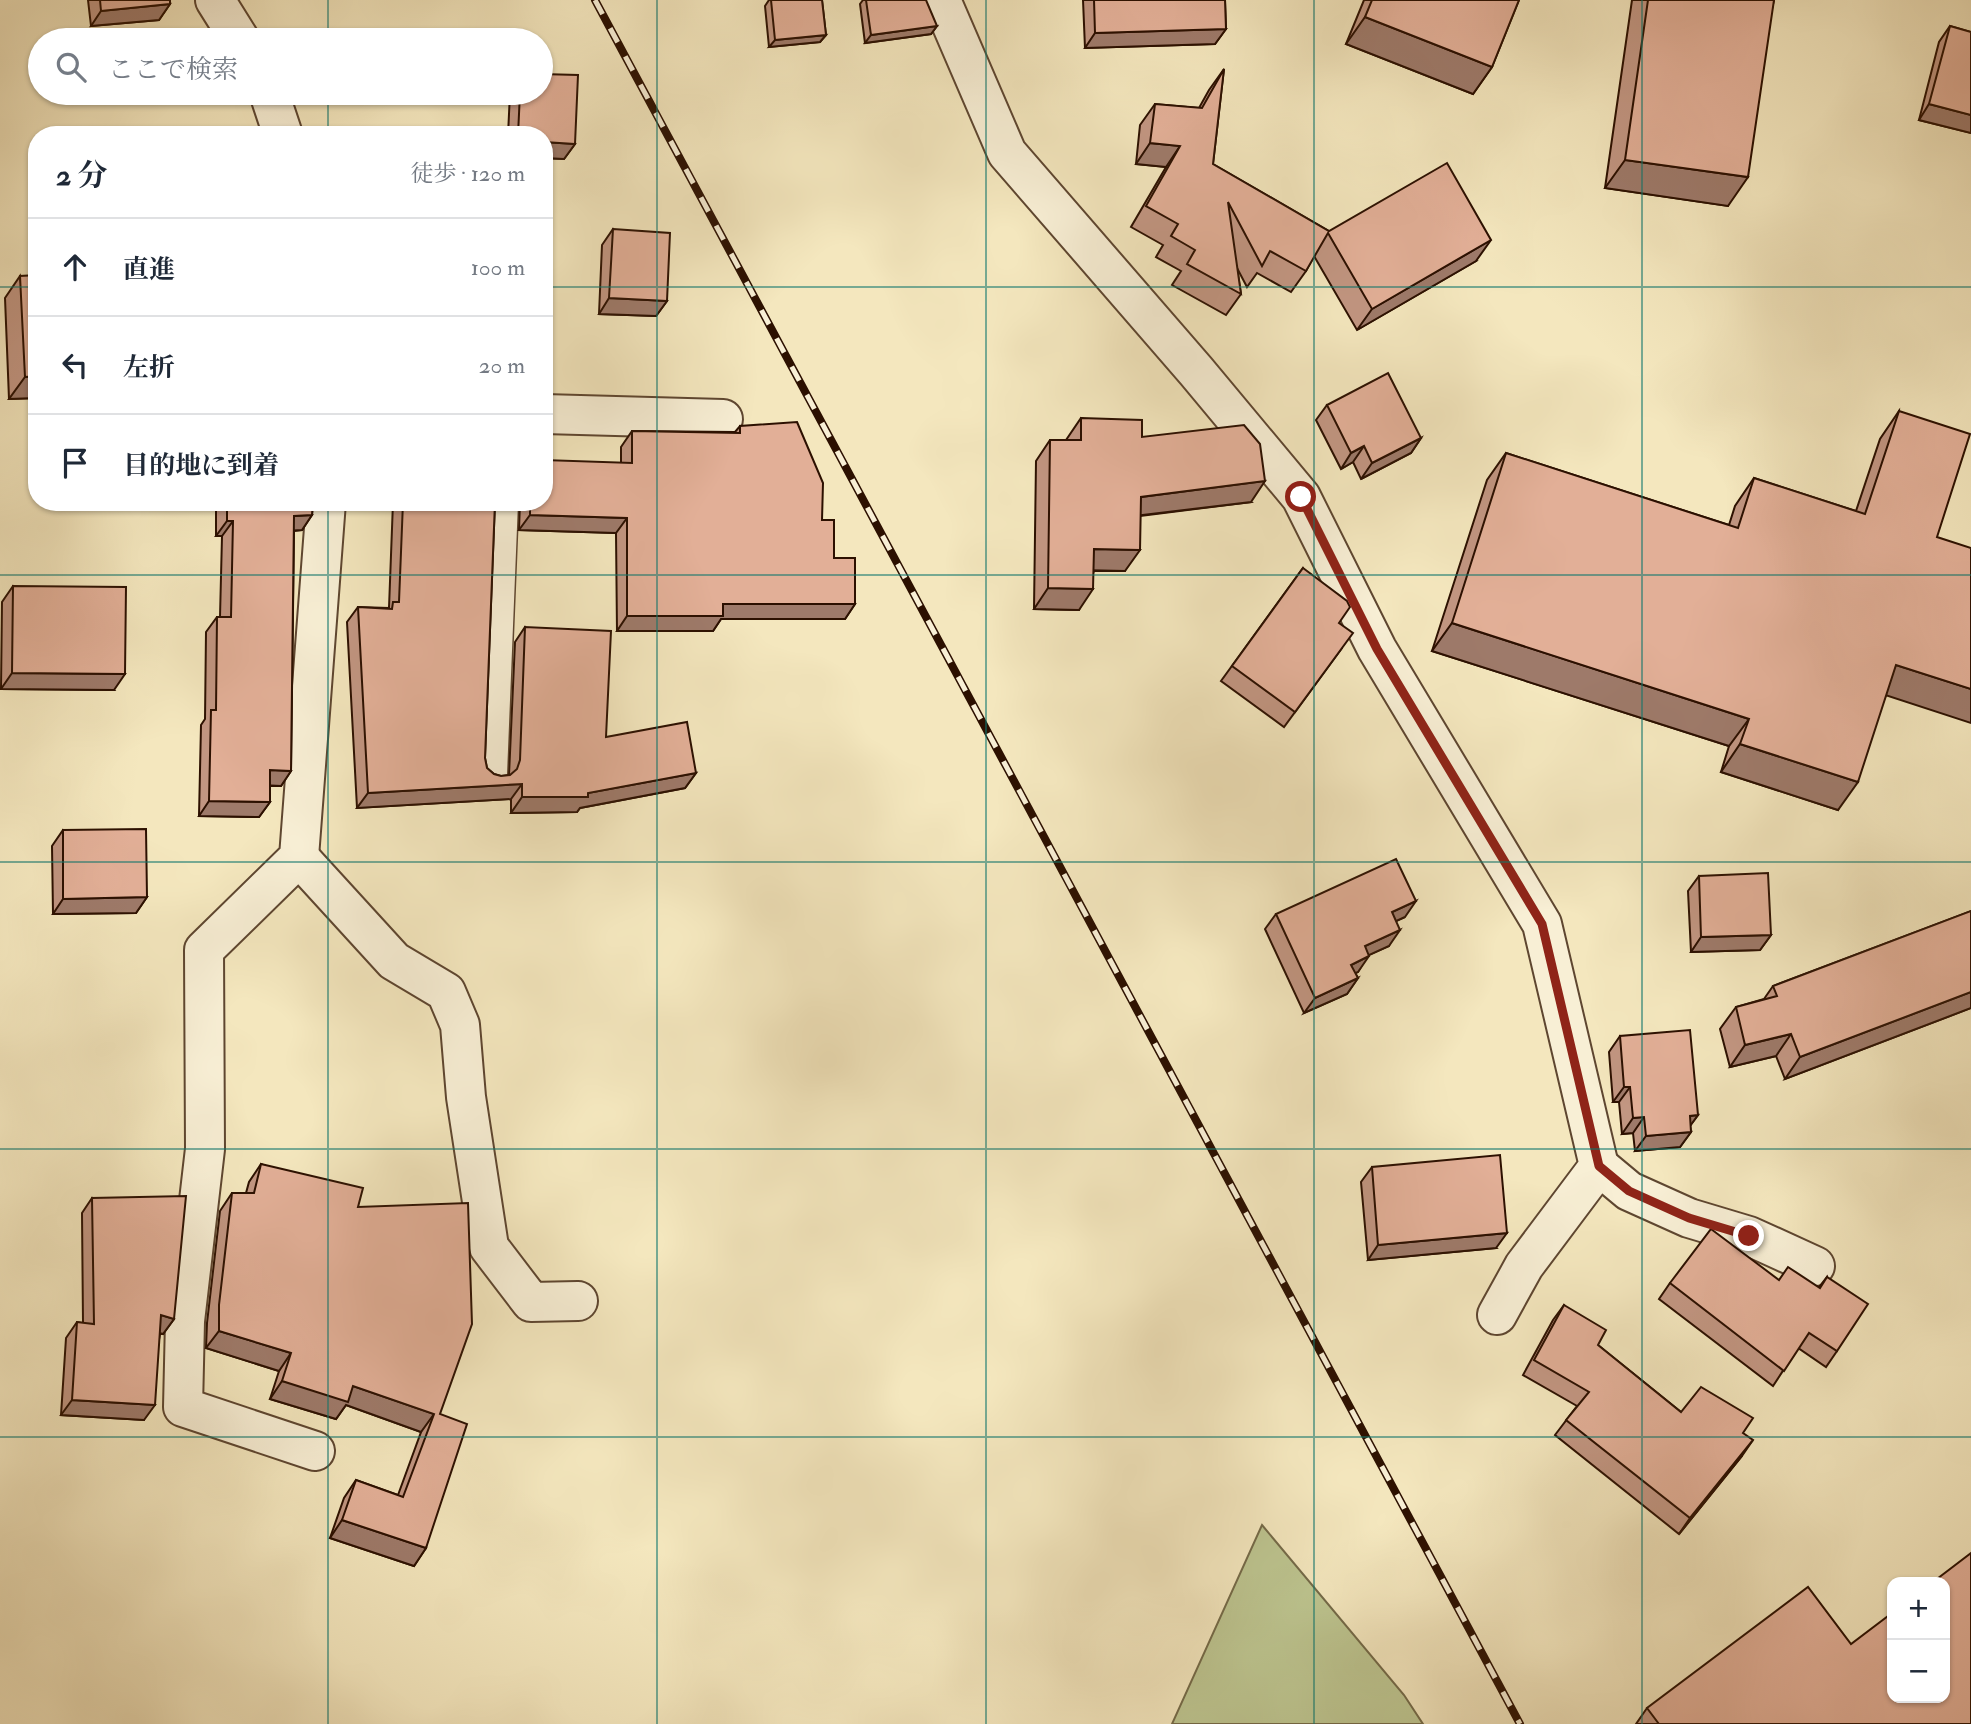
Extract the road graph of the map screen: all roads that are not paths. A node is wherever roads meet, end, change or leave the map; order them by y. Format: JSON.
{"nodes":[{"id":1,"x":215,"y":0,"type":"edge"},
{"id":2,"x":941,"y":0,"type":"edge"},
{"id":3,"x":232,"y":28,"type":"edge"},
{"id":4,"x":273,"y":105,"type":"edge"},
{"id":5,"x":280,"y":126,"type":"edge"},
{"id":6,"x":553,"y":414,"type":"edge"},
{"id":7,"x":723,"y":419,"type":"dead end"},
{"id":8,"x":325,"y":511,"type":"edge"},
{"id":9,"x":503,"y":511,"type":"edge"},
{"id":10,"x":492,"y":774,"type":"edge"},
{"id":11,"x":299,"y":858,"type":"junction"},
{"id":12,"x":1599,"y":1166,"type":"junction"},
{"id":13,"x":1815,"y":1266,"type":"dead end"},
{"id":14,"x":579,"y":1301,"type":"dead end"},
{"id":15,"x":1497,"y":1315,"type":"dead end"},
{"id":16,"x":315,"y":1451,"type":"dead end"}],
"edges":[{"from":1,"to":3,"type":"street"},
{"from":2,"to":12,"type":"street"},
{"from":4,"to":5,"type":"street"},
{"from":6,"to":7,"type":"street"},
{"from":8,"to":11,"type":"street"},
{"from":9,"to":10,"type":"lane"},
{"from":11,"to":14,"type":"street"},
{"from":11,"to":16,"type":"street"},
{"from":12,"to":13,"type":"street"},
{"from":12,"to":15,"type":"street"}]}
